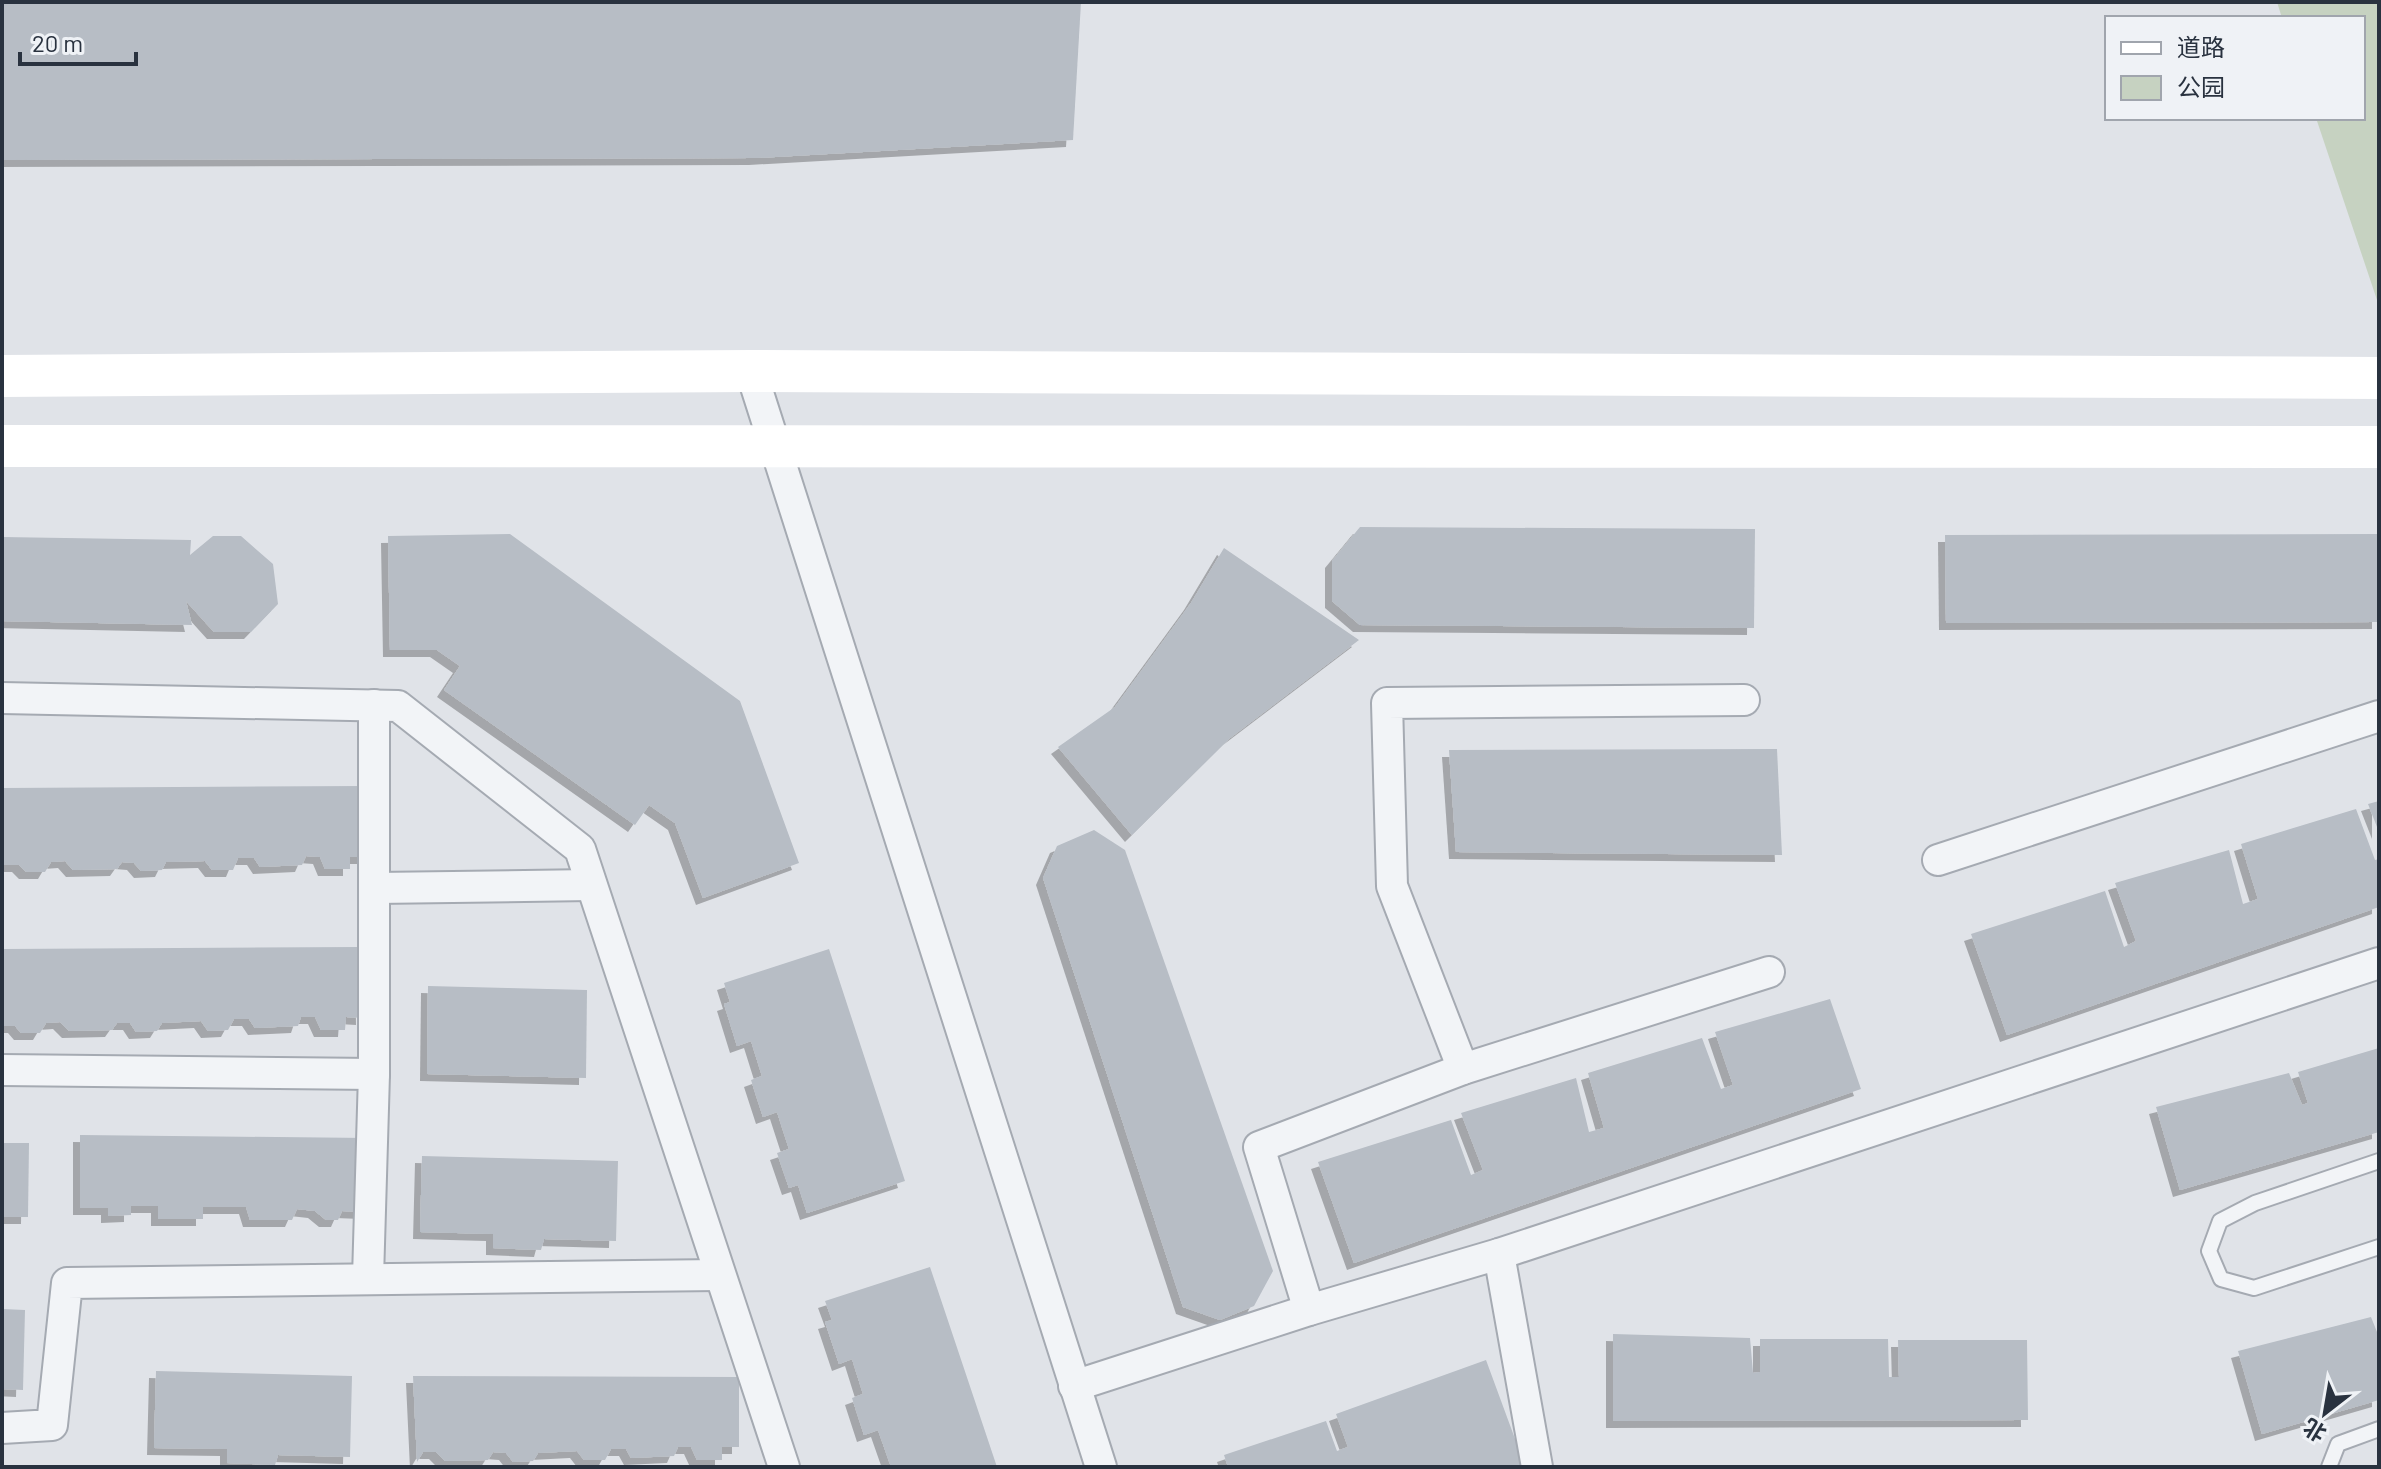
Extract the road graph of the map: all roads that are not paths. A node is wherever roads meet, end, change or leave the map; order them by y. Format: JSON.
{"nodes":[{"id":1,"x":751,"y":371,"type":"junction"},
{"id":2,"x":2,"y":376,"type":"edge"},
{"id":3,"x":2379,"y":378,"type":"edge"},
{"id":4,"x":2,"y":446,"type":"edge"},
{"id":5,"x":775,"y":446,"type":"junction"},
{"id":6,"x":2379,"y":447,"type":"edge"},
{"id":7,"x":2,"y":698,"type":"edge"},
{"id":8,"x":1744,"y":700,"type":"dead end"},
{"id":9,"x":374,"y":705,"type":"junction"},
{"id":10,"x":2379,"y":716,"type":"edge"},
{"id":11,"x":1938,"y":860,"type":"dead end"},
{"id":12,"x":591,"y":885,"type":"junction"},
{"id":13,"x":376,"y":888,"type":"junction"},
{"id":14,"x":2379,"y":963,"type":"edge"},
{"id":15,"x":1769,"y":972,"type":"dead end"},
{"id":16,"x":1463,"y":1069,"type":"junction"},
{"id":17,"x":2,"y":1070,"type":"edge"},
{"id":18,"x":374,"y":1074,"type":"junction"},
{"id":19,"x":2379,"y":1161,"type":"edge"},
{"id":20,"x":2379,"y":1247,"type":"edge"},
{"id":21,"x":1499,"y":1254,"type":"junction"},
{"id":22,"x":718,"y":1275,"type":"junction"},
{"id":23,"x":368,"y":1278,"type":"junction"},
{"id":24,"x":1309,"y":1310,"type":"junction"},
{"id":25,"x":1074,"y":1386,"type":"junction"},
{"id":26,"x":2,"y":1428,"type":"edge"},
{"id":27,"x":2379,"y":1429,"type":"edge"},
{"id":28,"x":784,"y":1467,"type":"edge"},
{"id":29,"x":1101,"y":1467,"type":"edge"},
{"id":30,"x":1537,"y":1467,"type":"edge"},
{"id":31,"x":2329,"y":1467,"type":"edge"}],
"edges":[{"from":1,"to":2,"type":"street"},
{"from":1,"to":3,"type":"street"},
{"from":1,"to":5,"type":"street"},
{"from":4,"to":5,"type":"street"},
{"from":5,"to":6,"type":"street"},
{"from":5,"to":25,"type":"street"},
{"from":7,"to":9,"type":"street"},
{"from":8,"to":16,"type":"street"},
{"from":9,"to":12,"type":"street"},
{"from":9,"to":13,"type":"street"},
{"from":10,"to":11,"type":"street"},
{"from":12,"to":13,"type":"street"},
{"from":12,"to":22,"type":"street"},
{"from":13,"to":18,"type":"street"},
{"from":14,"to":21,"type":"street"},
{"from":15,"to":16,"type":"street"},
{"from":16,"to":24,"type":"street"},
{"from":17,"to":18,"type":"street"},
{"from":18,"to":23,"type":"street"},
{"from":19,"to":20,"type":"lane"},
{"from":21,"to":24,"type":"street"},
{"from":21,"to":30,"type":"street"},
{"from":22,"to":23,"type":"street"},
{"from":22,"to":28,"type":"street"},
{"from":23,"to":26,"type":"street"},
{"from":24,"to":25,"type":"street"},
{"from":25,"to":29,"type":"street"},
{"from":27,"to":31,"type":"lane"}]}
